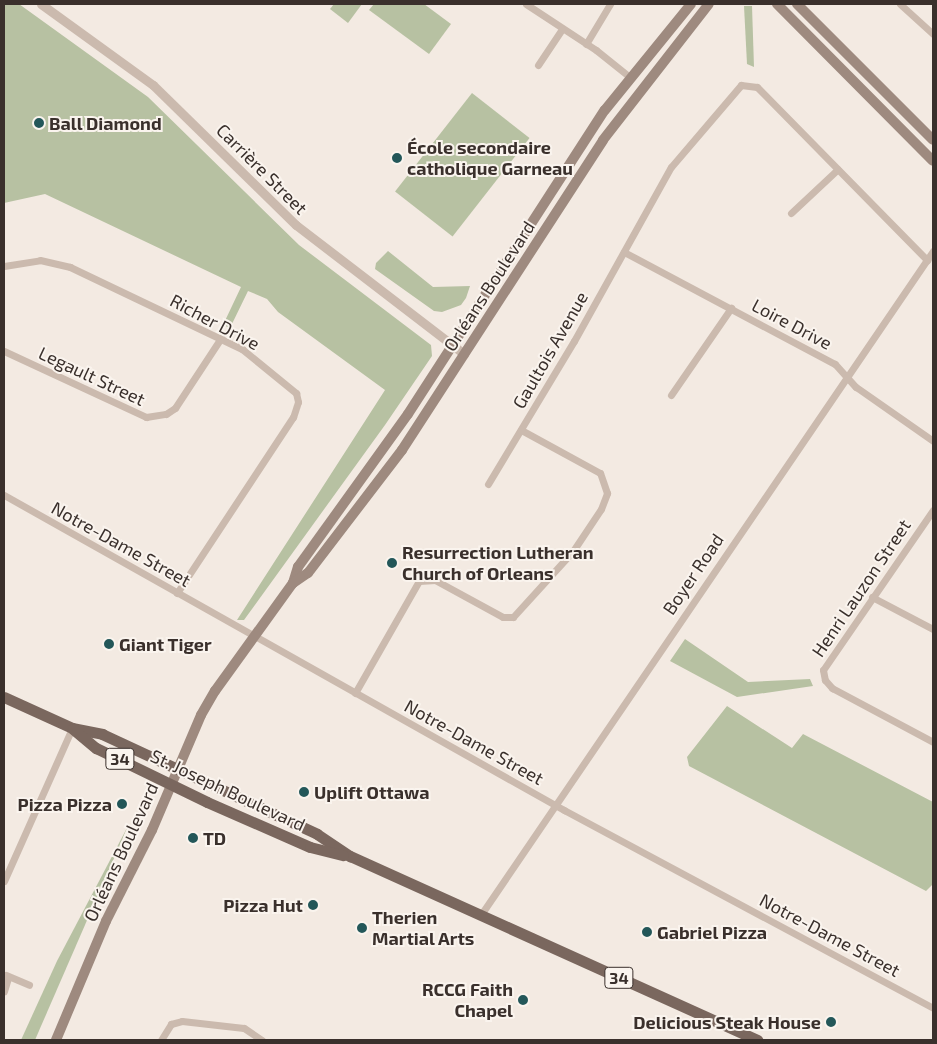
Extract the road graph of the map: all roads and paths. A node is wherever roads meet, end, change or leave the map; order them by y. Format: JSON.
{"nodes":[{"id":1,"x":41,"y":4,"type":"edge"},
{"id":2,"x":526,"y":4,"type":"edge"},
{"id":3,"x":610,"y":4,"type":"edge"},
{"id":4,"x":691,"y":4,"type":"edge"},
{"id":5,"x":709,"y":4,"type":"edge"},
{"id":6,"x":777,"y":4,"type":"edge"},
{"id":7,"x":797,"y":4,"type":"edge"},
{"id":8,"x":900,"y":4,"type":"edge"},
{"id":9,"x":562,"y":30,"type":"junction"},
{"id":10,"x":933,"y":34,"type":"edge"},
{"id":11,"x":586,"y":44,"type":"junction"},
{"id":12,"x":538,"y":64,"type":"dead end"},
{"id":13,"x":631,"y":78,"type":"junction"},
{"id":14,"x":933,"y":140,"type":"edge"},
{"id":15,"x":933,"y":161,"type":"edge"},
{"id":16,"x":838,"y":169,"type":"junction"},
{"id":17,"x":791,"y":213,"type":"dead end"},
{"id":18,"x":933,"y":251,"type":"edge"},
{"id":19,"x":624,"y":252,"type":"junction"},
{"id":20,"x":927,"y":260,"type":"junction"},
{"id":21,"x":4,"y":266,"type":"edge"},
{"id":22,"x":732,"y":308,"type":"junction"},
{"id":23,"x":221,"y":338,"type":"junction"},
{"id":24,"x":452,"y":344,"type":"junction"},
{"id":25,"x":4,"y":351,"type":"edge"},
{"id":26,"x":464,"y":354,"type":"junction"},
{"id":27,"x":846,"y":377,"type":"junction"},
{"id":28,"x":671,"y":395,"type":"dead end"},
{"id":29,"x":521,"y":430,"type":"junction"},
{"id":30,"x":933,"y":441,"type":"edge"},
{"id":31,"x":488,"y":484,"type":"dead end"},
{"id":32,"x":4,"y":496,"type":"edge"},
{"id":33,"x":933,"y":510,"type":"edge"},
{"id":34,"x":293,"y":583,"type":"junction"},
{"id":35,"x":177,"y":593,"type":"junction"},
{"id":36,"x":872,"y":597,"type":"junction"},
{"id":37,"x":933,"y":629,"type":"edge"},
{"id":38,"x":255,"y":636,"type":"junction"},
{"id":39,"x":355,"y":693,"type":"junction"},
{"id":40,"x":4,"y":697,"type":"edge"},
{"id":41,"x":72,"y":728,"type":"junction"},
{"id":42,"x":933,"y":742,"type":"edge"},
{"id":43,"x":177,"y":770,"type":"junction"},
{"id":44,"x":172,"y":784,"type":"junction"},
{"id":45,"x":555,"y":805,"type":"junction"},
{"id":46,"x":350,"y":856,"type":"junction"},
{"id":47,"x":4,"y":881,"type":"edge"},
{"id":48,"x":480,"y":916,"type":"junction"},
{"id":49,"x":5,"y":975,"type":"edge"},
{"id":50,"x":29,"y":985,"type":"dead end"},
{"id":51,"x":4,"y":991,"type":"edge"},
{"id":52,"x":933,"y":1008,"type":"edge"},
{"id":53,"x":56,"y":1040,"type":"edge"},
{"id":54,"x":161,"y":1040,"type":"edge"},
{"id":55,"x":262,"y":1040,"type":"edge"},
{"id":56,"x":757,"y":1040,"type":"edge"}],
"edges":[{"from":1,"to":24,"type":"street","name":"Carrière Street"},
{"from":2,"to":9,"type":"street"},
{"from":3,"to":11,"type":"street"},
{"from":4,"to":13,"type":"main road","name":"Orléans Boulevard"},
{"from":5,"to":26,"type":"main road","name":"Orléans Boulevard"},
{"from":6,"to":15,"type":"main road"},
{"from":7,"to":14,"type":"main road"},
{"from":8,"to":10,"type":"street"},
{"from":9,"to":11,"type":"street"},
{"from":9,"to":12,"type":"street"},
{"from":11,"to":13,"type":"street"},
{"from":13,"to":24,"type":"main road","name":"Orléans Boulevard"},
{"from":16,"to":17,"type":"street"},
{"from":16,"to":19,"type":"street","name":"Gaultois Avenue"},
{"from":16,"to":20,"type":"street","name":"Gaultois Avenue"},
{"from":18,"to":20,"type":"street","name":"Boyer Road"},
{"from":19,"to":22,"type":"street","name":"Loire Drive"},
{"from":19,"to":29,"type":"street","name":"Gaultois Avenue"},
{"from":20,"to":27,"type":"street","name":"Boyer Road"},
{"from":21,"to":23,"type":"street","name":"Richer Drive"},
{"from":22,"to":27,"type":"street","name":"Loire Drive"},
{"from":22,"to":28,"type":"street"},
{"from":23,"to":25,"type":"street","name":"Legault Street"},
{"from":23,"to":35,"type":"street","name":"Richer Drive"},
{"from":24,"to":26,"type":"street","name":"Carrière Street"},
{"from":24,"to":34,"type":"main road","name":"Orléans Boulevard"},
{"from":26,"to":34,"type":"main road","name":"Orléans Boulevard"},
{"from":27,"to":30,"type":"street","name":"Loire Drive"},
{"from":27,"to":45,"type":"street","name":"Boyer Road"},
{"from":29,"to":31,"type":"street"},
{"from":29,"to":39,"type":"street","name":"Gaultois Avenue"},
{"from":32,"to":35,"type":"street","name":"Notre-Dame Street"},
{"from":33,"to":36,"type":"street","name":"Henri Lauzon Street"},
{"from":34,"to":38,"type":"main road","name":"Orléans Boulevard"},
{"from":35,"to":38,"type":"street","name":"Notre-Dame Street"},
{"from":36,"to":37,"type":"street"},
{"from":36,"to":42,"type":"street","name":"Henri Lauzon Street"},
{"from":38,"to":39,"type":"street","name":"Notre-Dame Street"},
{"from":38,"to":43,"type":"main road","name":"Orléans Boulevard"},
{"from":39,"to":45,"type":"street","name":"Notre-Dame Street"},
{"from":40,"to":41,"type":"main road","name":"St. Joseph Boulevard","number":"34"},
{"from":41,"to":43,"type":"main road","name":"St. Joseph Boulevard","number":"34"},
{"from":41,"to":44,"type":"main road","name":"St. Joseph Boulevard","number":"34"},
{"from":41,"to":47,"type":"street"},
{"from":43,"to":44,"type":"main road","name":"Orléans Boulevard"},
{"from":43,"to":46,"type":"main road","name":"St. Joseph Boulevard","number":"34"},
{"from":44,"to":46,"type":"main road","name":"St. Joseph Boulevard","number":"34"},
{"from":44,"to":53,"type":"main road","name":"Orléans Boulevard"},
{"from":45,"to":48,"type":"street","name":"Boyer Road"},
{"from":45,"to":52,"type":"street","name":"Notre-Dame Street"},
{"from":46,"to":48,"type":"main road","name":"St. Joseph Boulevard","number":"34"},
{"from":48,"to":56,"type":"main road","name":"St. Joseph Boulevard","number":"34"},
{"from":49,"to":50,"type":"street"},
{"from":49,"to":51,"type":"street"},
{"from":54,"to":55,"type":"street"}]}
